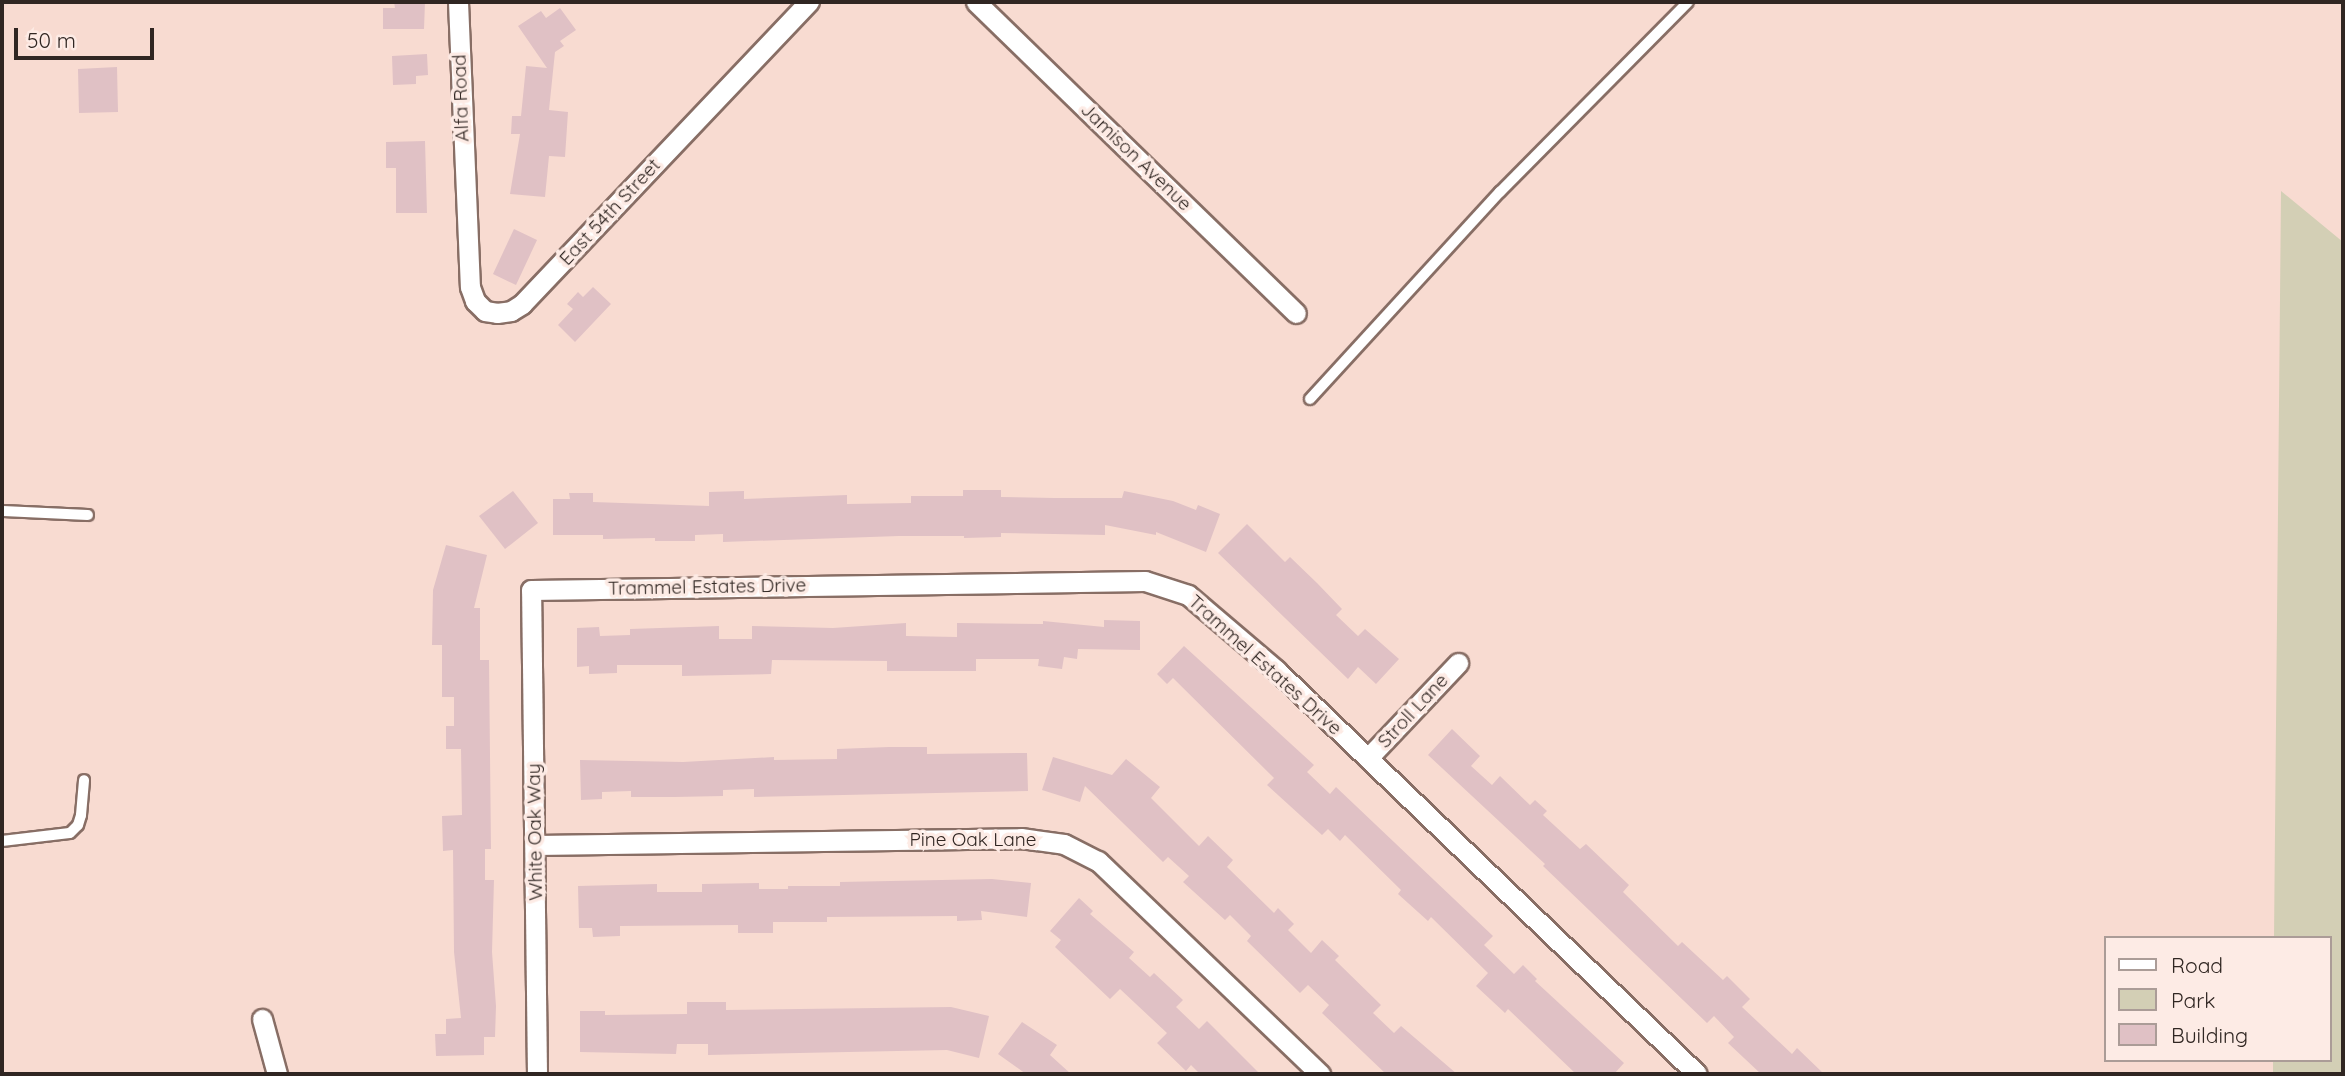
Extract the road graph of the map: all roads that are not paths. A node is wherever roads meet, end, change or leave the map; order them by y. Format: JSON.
{"nodes":[{"id":1,"x":458,"y":2,"type":"edge"},
{"id":2,"x":809,"y":2,"type":"edge"},
{"id":3,"x":975,"y":2,"type":"edge"},
{"id":4,"x":1688,"y":2,"type":"edge"},
{"id":5,"x":465,"y":194,"type":"joint"},
{"id":6,"x":1296,"y":313,"type":"dead end"},
{"id":7,"x":1310,"y":399,"type":"dead end"},
{"id":8,"x":2,"y":511,"type":"edge"},
{"id":9,"x":88,"y":515,"type":"dead end"},
{"id":10,"x":531,"y":590,"type":"joint"},
{"id":11,"x":1458,"y":663,"type":"dead end"},
{"id":12,"x":1368,"y":758,"type":"junction"},
{"id":13,"x":84,"y":780,"type":"dead end"},
{"id":14,"x":2,"y":841,"type":"edge"},
{"id":15,"x":536,"y":845,"type":"junction"},
{"id":16,"x":262,"y":1019,"type":"dead end"},
{"id":17,"x":277,"y":1074,"type":"edge"},
{"id":18,"x":537,"y":1074,"type":"edge"},
{"id":19,"x":1320,"y":1074,"type":"edge"},
{"id":20,"x":1697,"y":1074,"type":"edge"}],
"edges":[{"from":1,"to":5,"type":"street","name":"Alfa Road"},
{"from":2,"to":5,"type":"street","name":"East 54th Street"},
{"from":3,"to":6,"type":"street","name":"Jamison Avenue"},
{"from":4,"to":7,"type":"lane"},
{"from":8,"to":9,"type":"lane"},
{"from":10,"to":12,"type":"street","name":"Trammel Estates Drive"},
{"from":10,"to":15,"type":"street","name":"White Oak Way"},
{"from":11,"to":12,"type":"street","name":"Stroll Lane"},
{"from":12,"to":20,"type":"street","name":"Trammel Estates Drive"},
{"from":13,"to":14,"type":"lane"},
{"from":15,"to":18,"type":"street","name":"White Oak Way"},
{"from":15,"to":19,"type":"street","name":"Pine Oak Lane"},
{"from":16,"to":17,"type":"street"}]}
